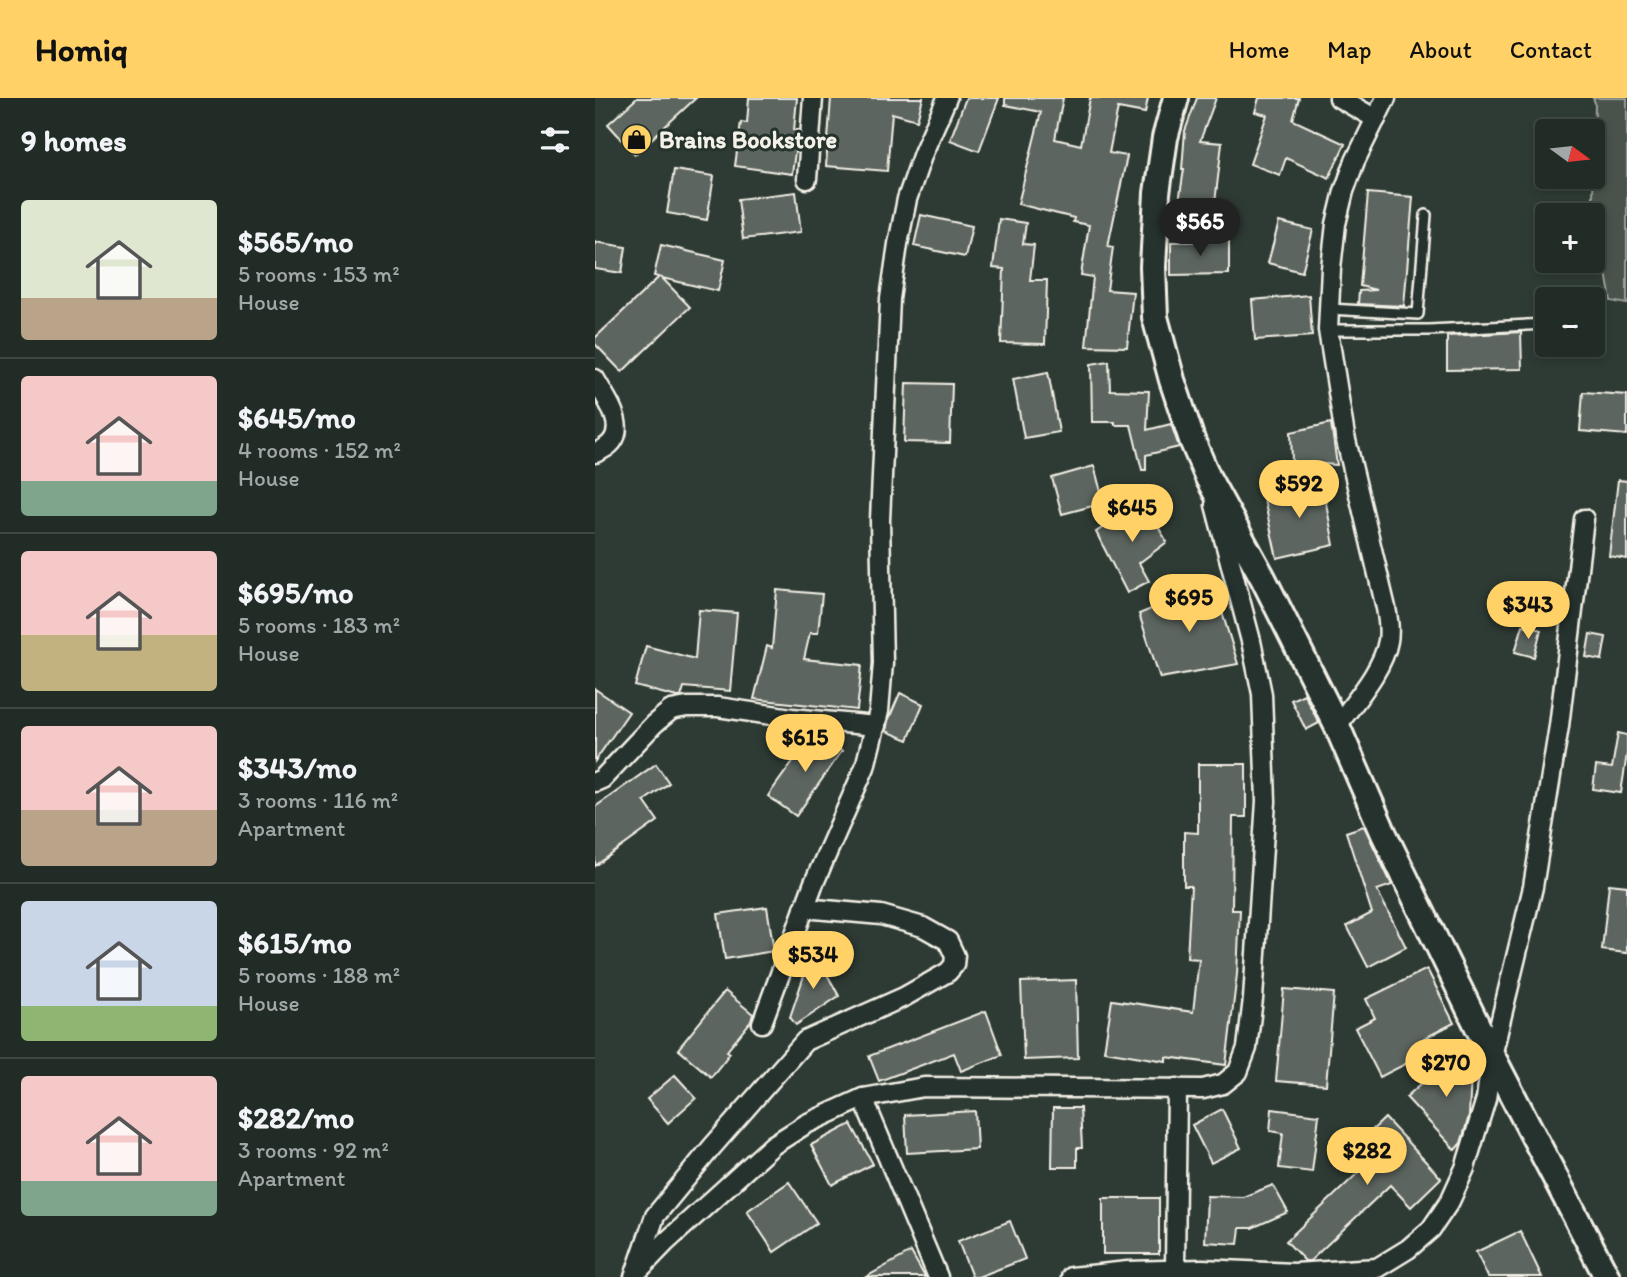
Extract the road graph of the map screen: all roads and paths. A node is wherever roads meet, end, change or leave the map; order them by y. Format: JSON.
{"nodes":[{"id":1,"x":813,"y":98,"type":"edge"},
{"id":2,"x":947,"y":98,"type":"edge"},
{"id":3,"x":1176,"y":98,"type":"edge"},
{"id":4,"x":1339,"y":98,"type":"edge"},
{"id":5,"x":1386,"y":98,"type":"edge"},
{"id":6,"x":1376,"y":119,"type":"junction"},
{"id":7,"x":807,"y":179,"type":"dead end"},
{"id":8,"x":1426,"y":215,"type":"dead end"},
{"id":9,"x":1329,"y":309,"type":"junction"},
{"id":10,"x":1535,"y":325,"type":"edge"},
{"id":11,"x":1328,"y":330,"type":"junction"},
{"id":12,"x":595,"y":381,"type":"edge"},
{"id":13,"x":595,"y":453,"type":"edge"},
{"id":14,"x":1208,"y":478,"type":"junction"},
{"id":15,"x":1584,"y":519,"type":"dead end"},
{"id":16,"x":876,"y":726,"type":"junction"},
{"id":17,"x":1337,"y":726,"type":"junction"},
{"id":18,"x":595,"y":782,"type":"edge"},
{"id":19,"x":804,"y":908,"type":"junction"},
{"id":20,"x":762,"y":1023,"type":"dead end"},
{"id":21,"x":1492,"y":1056,"type":"junction"},
{"id":22,"x":1177,"y":1088,"type":"junction"},
{"id":23,"x":863,"y":1098,"type":"junction"},
{"id":24,"x":1175,"y":1269,"type":"junction"},
{"id":25,"x":635,"y":1275,"type":"edge"},
{"id":26,"x":939,"y":1277,"type":"edge"},
{"id":27,"x":1071,"y":1277,"type":"edge"},
{"id":28,"x":1607,"y":1277,"type":"edge"}],
"edges":[{"from":1,"to":7,"type":"street"},
{"from":2,"to":16,"type":"street"},
{"from":3,"to":14,"type":"main road"},
{"from":4,"to":6,"type":"street"},
{"from":5,"to":6,"type":"street"},
{"from":6,"to":9,"type":"street"},
{"from":8,"to":9,"type":"lane"},
{"from":9,"to":11,"type":"street"},
{"from":10,"to":11,"type":"lane"},
{"from":11,"to":17,"type":"street"},
{"from":12,"to":13,"type":"street"},
{"from":14,"to":17,"type":"main road"},
{"from":14,"to":22,"type":"street"},
{"from":15,"to":21,"type":"street"},
{"from":16,"to":18,"type":"street"},
{"from":16,"to":19,"type":"street"},
{"from":17,"to":21,"type":"main road"},
{"from":19,"to":20,"type":"street"},
{"from":19,"to":25,"type":"street"},
{"from":21,"to":24,"type":"street"},
{"from":21,"to":28,"type":"main road"},
{"from":22,"to":23,"type":"street"},
{"from":22,"to":24,"type":"street"},
{"from":23,"to":25,"type":"street"},
{"from":23,"to":26,"type":"street"},
{"from":24,"to":27,"type":"street"}]}
